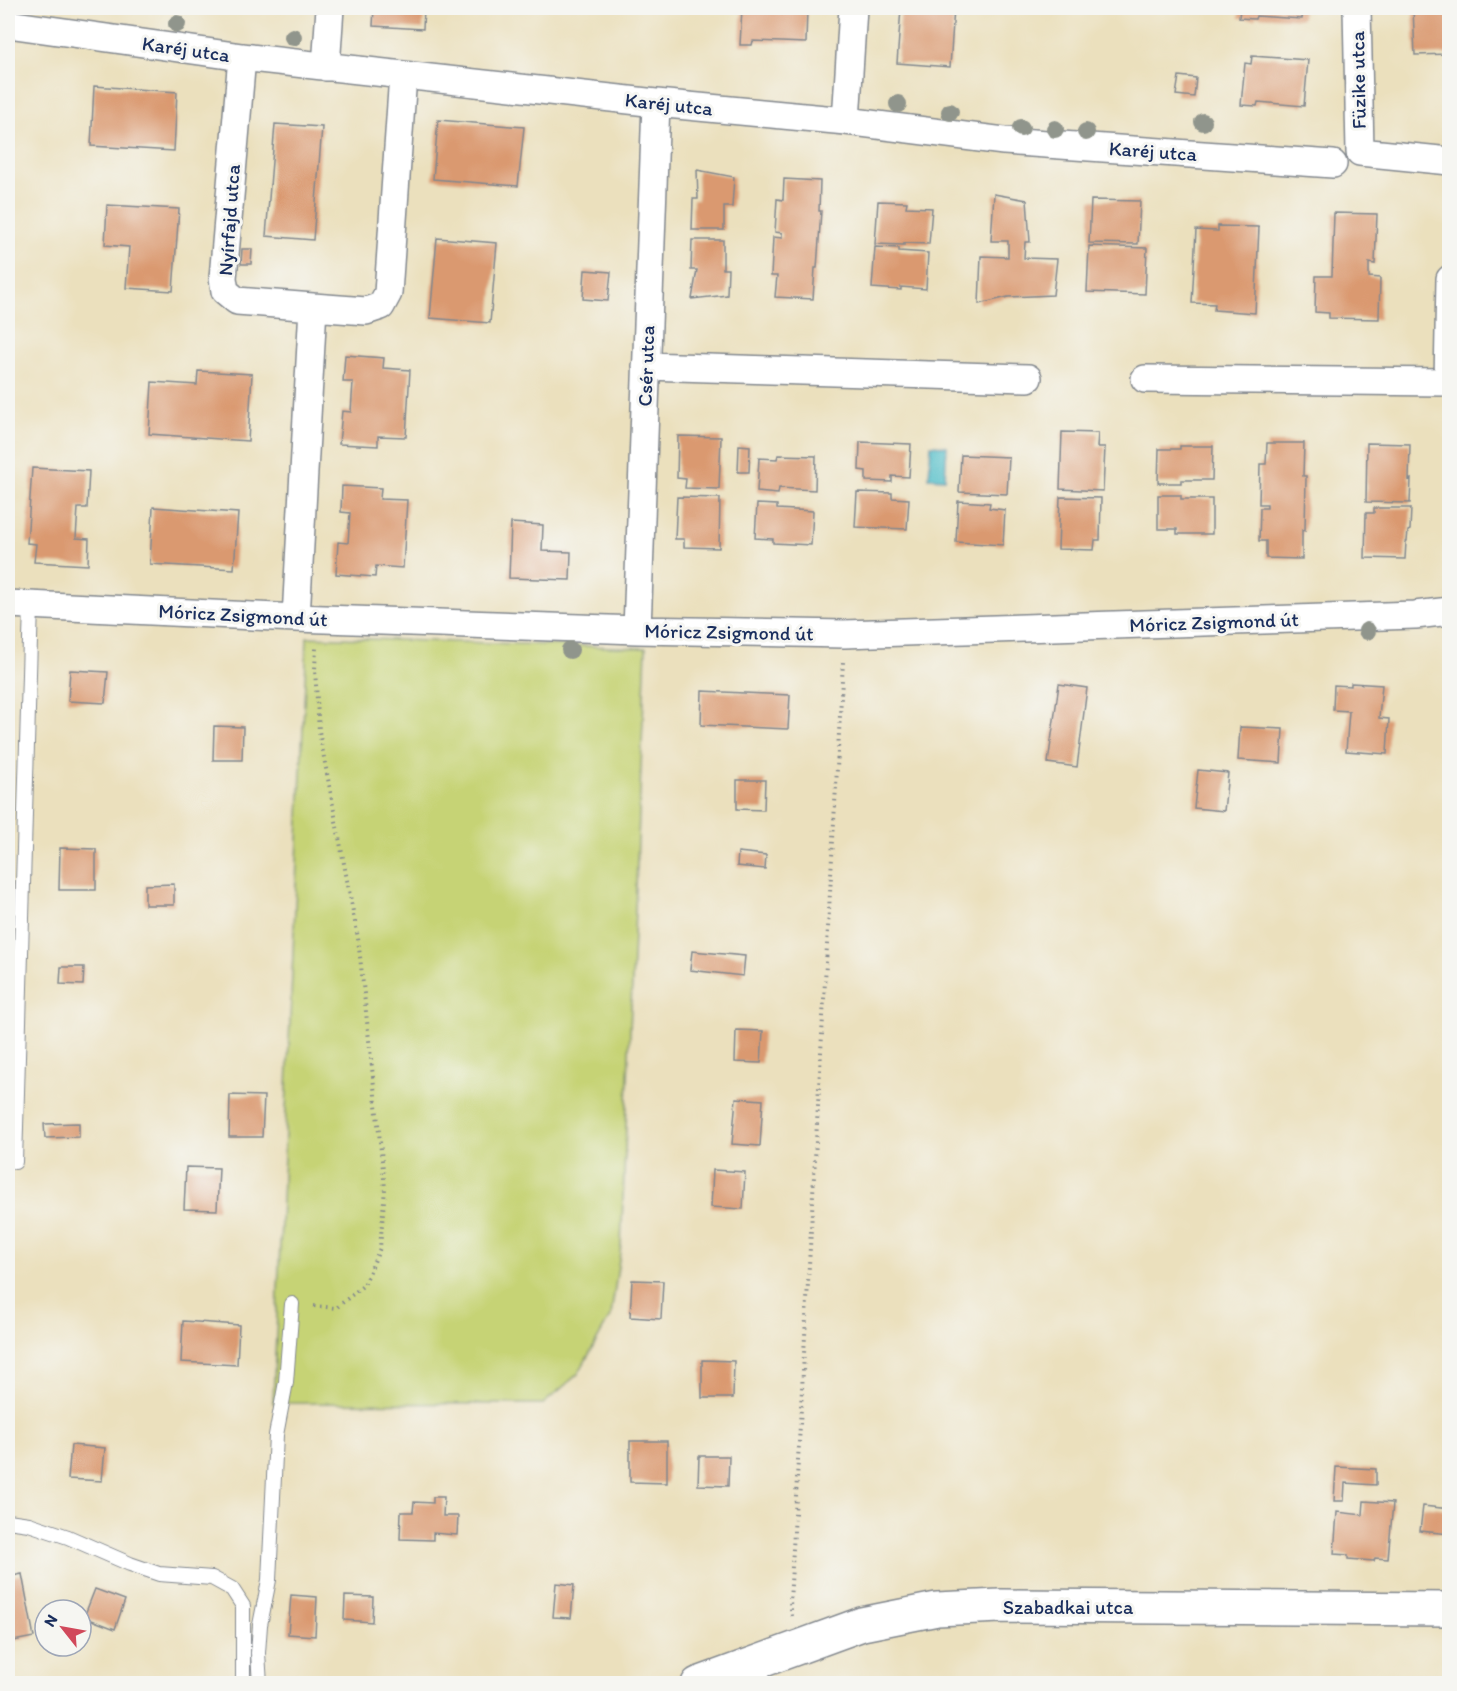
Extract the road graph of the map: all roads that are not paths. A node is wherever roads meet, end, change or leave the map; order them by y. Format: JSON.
{"nodes":[{"id":1,"x":330,"y":8,"type":"edge"},
{"id":2,"x":854,"y":8,"type":"edge"},
{"id":3,"x":1357,"y":8,"type":"edge"},
{"id":4,"x":8,"y":24,"type":"edge"},
{"id":5,"x":242,"y":57,"type":"junction"},
{"id":6,"x":326,"y":67,"type":"junction"},
{"id":7,"x":403,"y":75,"type":"junction"},
{"id":8,"x":656,"y":103,"type":"junction"},
{"id":9,"x":846,"y":121,"type":"junction"},
{"id":10,"x":1449,"y":160,"type":"edge"},
{"id":11,"x":1333,"y":164,"type":"dead end"},
{"id":12,"x":1449,"y":279,"type":"edge"},
{"id":13,"x":313,"y":307,"type":"junction"},
{"id":14,"x":646,"y":366,"type":"junction"},
{"id":15,"x":1028,"y":378,"type":"dead end"},
{"id":16,"x":1145,"y":379,"type":"dead end"},
{"id":17,"x":19,"y":605,"type":"edge"},
{"id":18,"x":1449,"y":611,"type":"edge"},
{"id":19,"x":307,"y":618,"type":"junction"},
{"id":20,"x":637,"y":630,"type":"junction"},
{"id":21,"x":15,"y":1162,"type":"dead end"},
{"id":22,"x":292,"y":1304,"type":"road end"},
{"id":23,"x":8,"y":1521,"type":"edge"},
{"id":24,"x":1449,"y":1609,"type":"edge"},
{"id":25,"x":243,"y":1683,"type":"edge"},
{"id":26,"x":261,"y":1683,"type":"edge"},
{"id":27,"x":698,"y":1683,"type":"edge"}],
"edges":[{"from":1,"to":6,"type":"street"},
{"from":2,"to":9,"type":"street"},
{"from":3,"to":10,"type":"street","name":"Füzike utca"},
{"from":4,"to":5,"type":"street","name":"Karéj utca"},
{"from":5,"to":6,"type":"street","name":"Karéj utca"},
{"from":5,"to":13,"type":"street","name":"Nyírfajd utca"},
{"from":6,"to":7,"type":"street","name":"Karéj utca"},
{"from":7,"to":8,"type":"street","name":"Karéj utca"},
{"from":7,"to":13,"type":"street","name":"Nyírfajd utca"},
{"from":8,"to":9,"type":"street","name":"Karéj utca"},
{"from":8,"to":14,"type":"street","name":"Csér utca"},
{"from":9,"to":11,"type":"street","name":"Karéj utca"},
{"from":12,"to":16,"type":"street"},
{"from":13,"to":19,"type":"street"},
{"from":14,"to":15,"type":"street"},
{"from":14,"to":20,"type":"street","name":"Csér utca"},
{"from":17,"to":19,"type":"street","name":"Móricz Zsigmond út"},
{"from":17,"to":21,"type":"lane"},
{"from":18,"to":20,"type":"street","name":"Móricz Zsigmond út"},
{"from":19,"to":20,"type":"street","name":"Móricz Zsigmond út"},
{"from":22,"to":26,"type":"lane"},
{"from":23,"to":25,"type":"lane"},
{"from":24,"to":27,"type":"street","name":"Szabadkai utca"}]}
